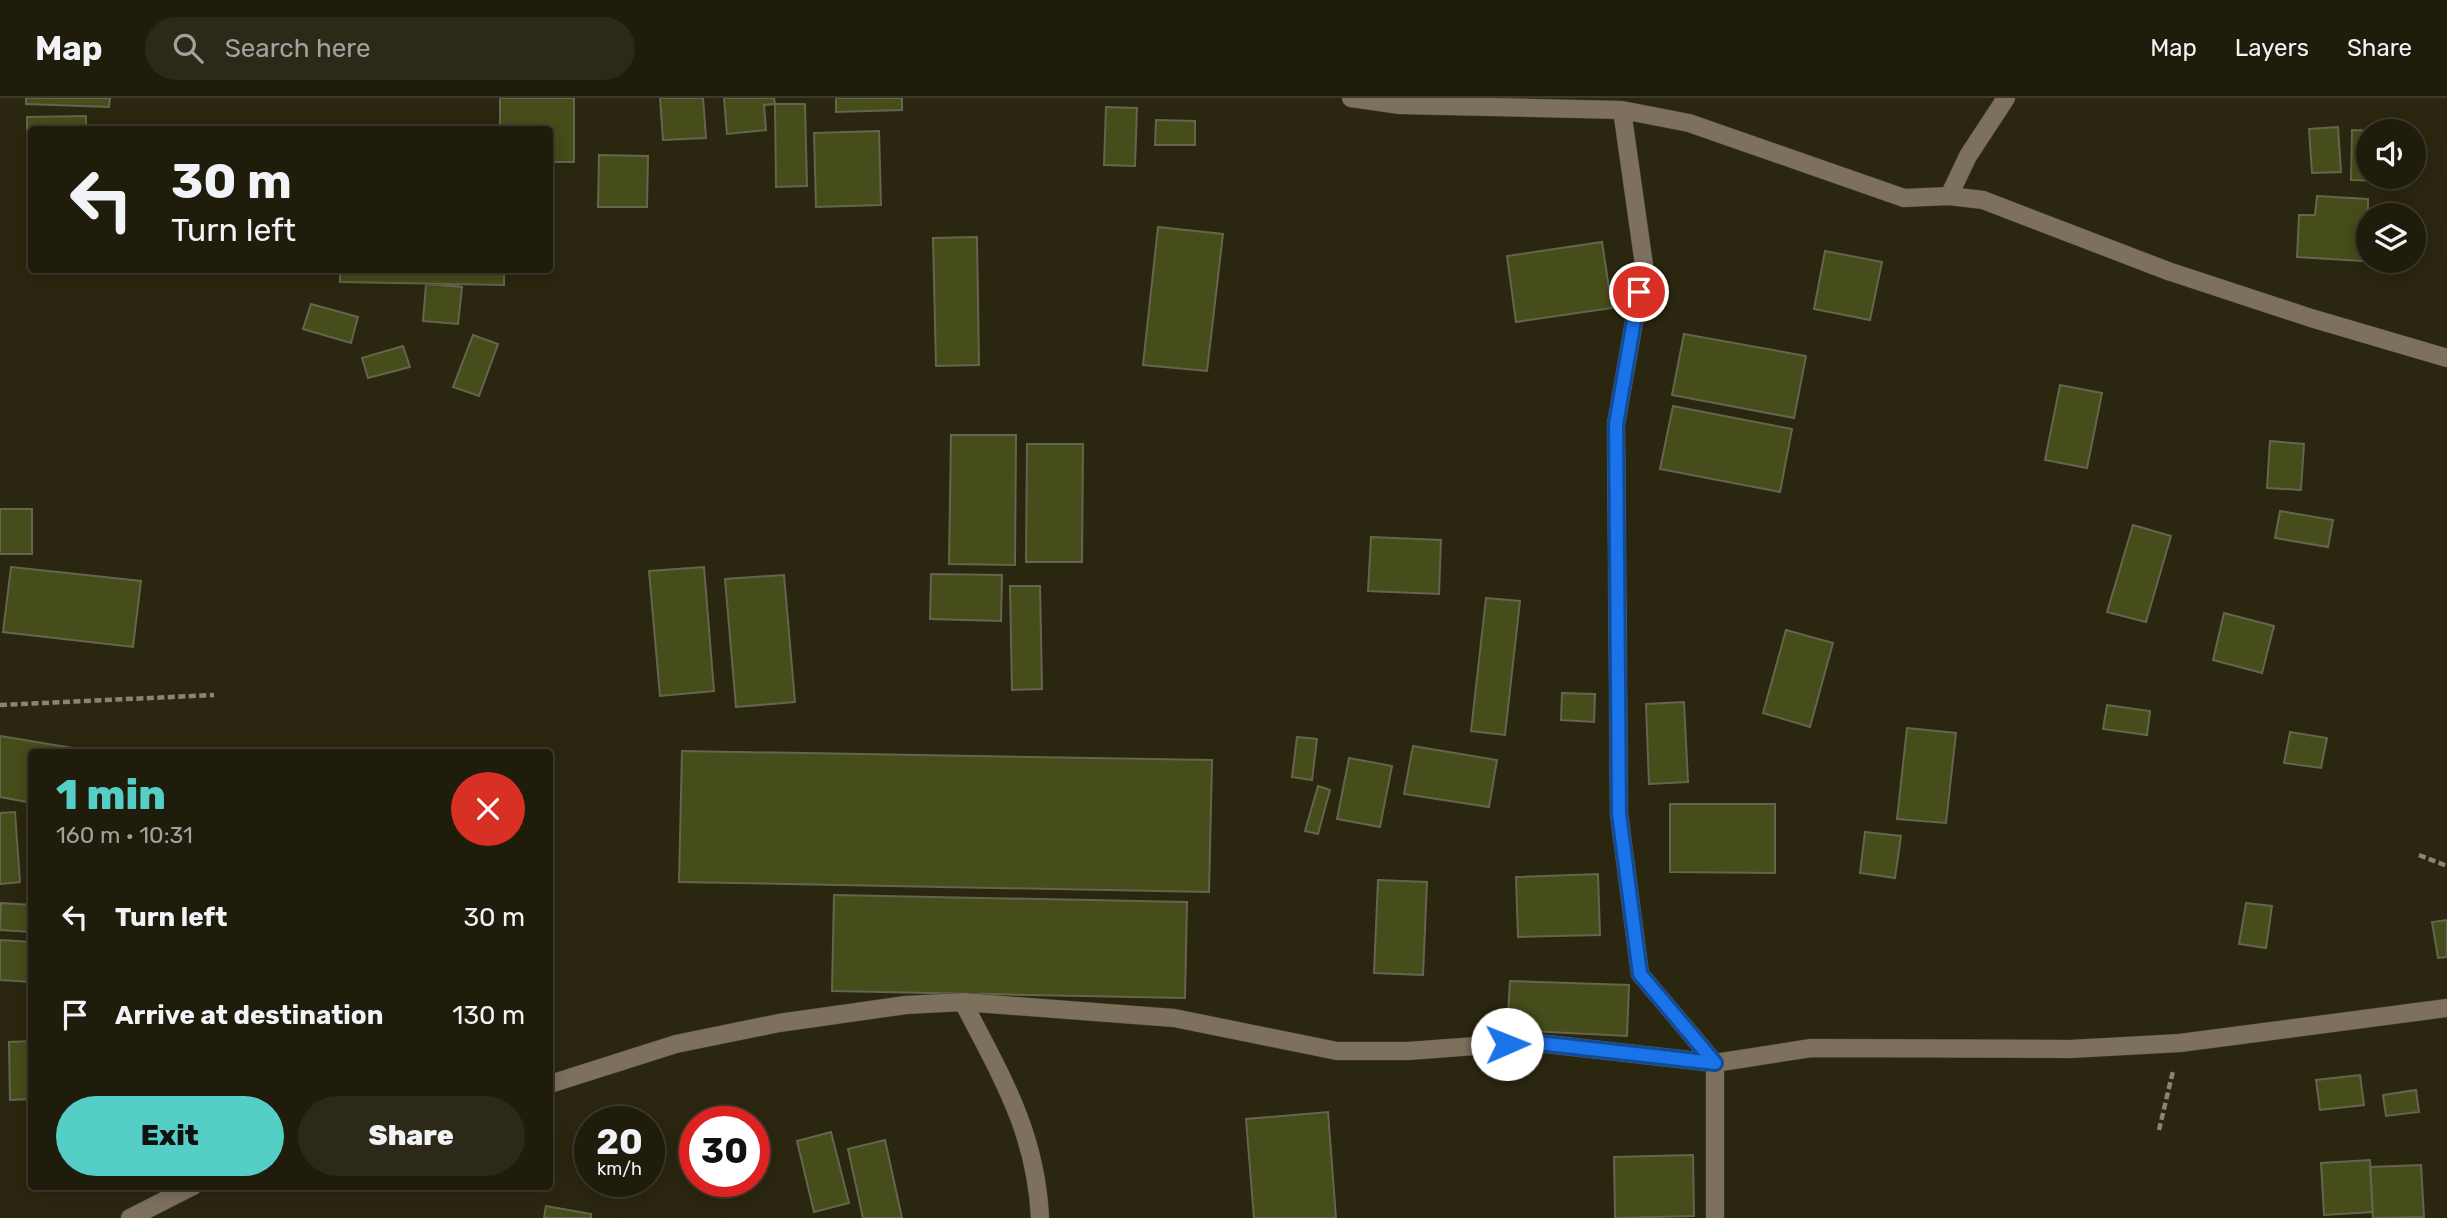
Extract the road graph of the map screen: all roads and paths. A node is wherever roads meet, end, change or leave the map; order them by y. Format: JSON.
{"nodes":[{"id":1,"x":1351,"y":98,"type":"edge"},
{"id":2,"x":2006,"y":98,"type":"edge"},
{"id":3,"x":1622,"y":110,"type":"junction"},
{"id":4,"x":1949,"y":196,"type":"junction"},
{"id":5,"x":2447,"y":358,"type":"edge"},
{"id":6,"x":214,"y":695,"type":"dead end"},
{"id":7,"x":0,"y":705,"type":"edge"},
{"id":8,"x":2419,"y":855,"type":"dead end"},
{"id":9,"x":2447,"y":866,"type":"edge"},
{"id":10,"x":963,"y":1002,"type":"junction"},
{"id":11,"x":2447,"y":1008,"type":"edge"},
{"id":12,"x":2180,"y":1043,"type":"junction"},
{"id":13,"x":1715,"y":1063,"type":"junction"},
{"id":14,"x":553,"y":1083,"type":"edge"},
{"id":15,"x":2159,"y":1130,"type":"dead end"},
{"id":16,"x":185,"y":1190,"type":"edge"},
{"id":17,"x":130,"y":1218,"type":"edge"},
{"id":18,"x":1040,"y":1218,"type":"edge"},
{"id":19,"x":1715,"y":1218,"type":"edge"}],
"edges":[{"from":1,"to":3,"type":"street"},
{"from":2,"to":4,"type":"street"},
{"from":3,"to":4,"type":"street"},
{"from":3,"to":13,"type":"street"},
{"from":4,"to":5,"type":"street"},
{"from":6,"to":7,"type":"path"},
{"from":8,"to":9,"type":"path"},
{"from":10,"to":13,"type":"street"},
{"from":10,"to":14,"type":"street"},
{"from":10,"to":18,"type":"street"},
{"from":11,"to":12,"type":"street"},
{"from":12,"to":13,"type":"street"},
{"from":12,"to":15,"type":"path"},
{"from":13,"to":19,"type":"street"},
{"from":16,"to":17,"type":"street"}]}
